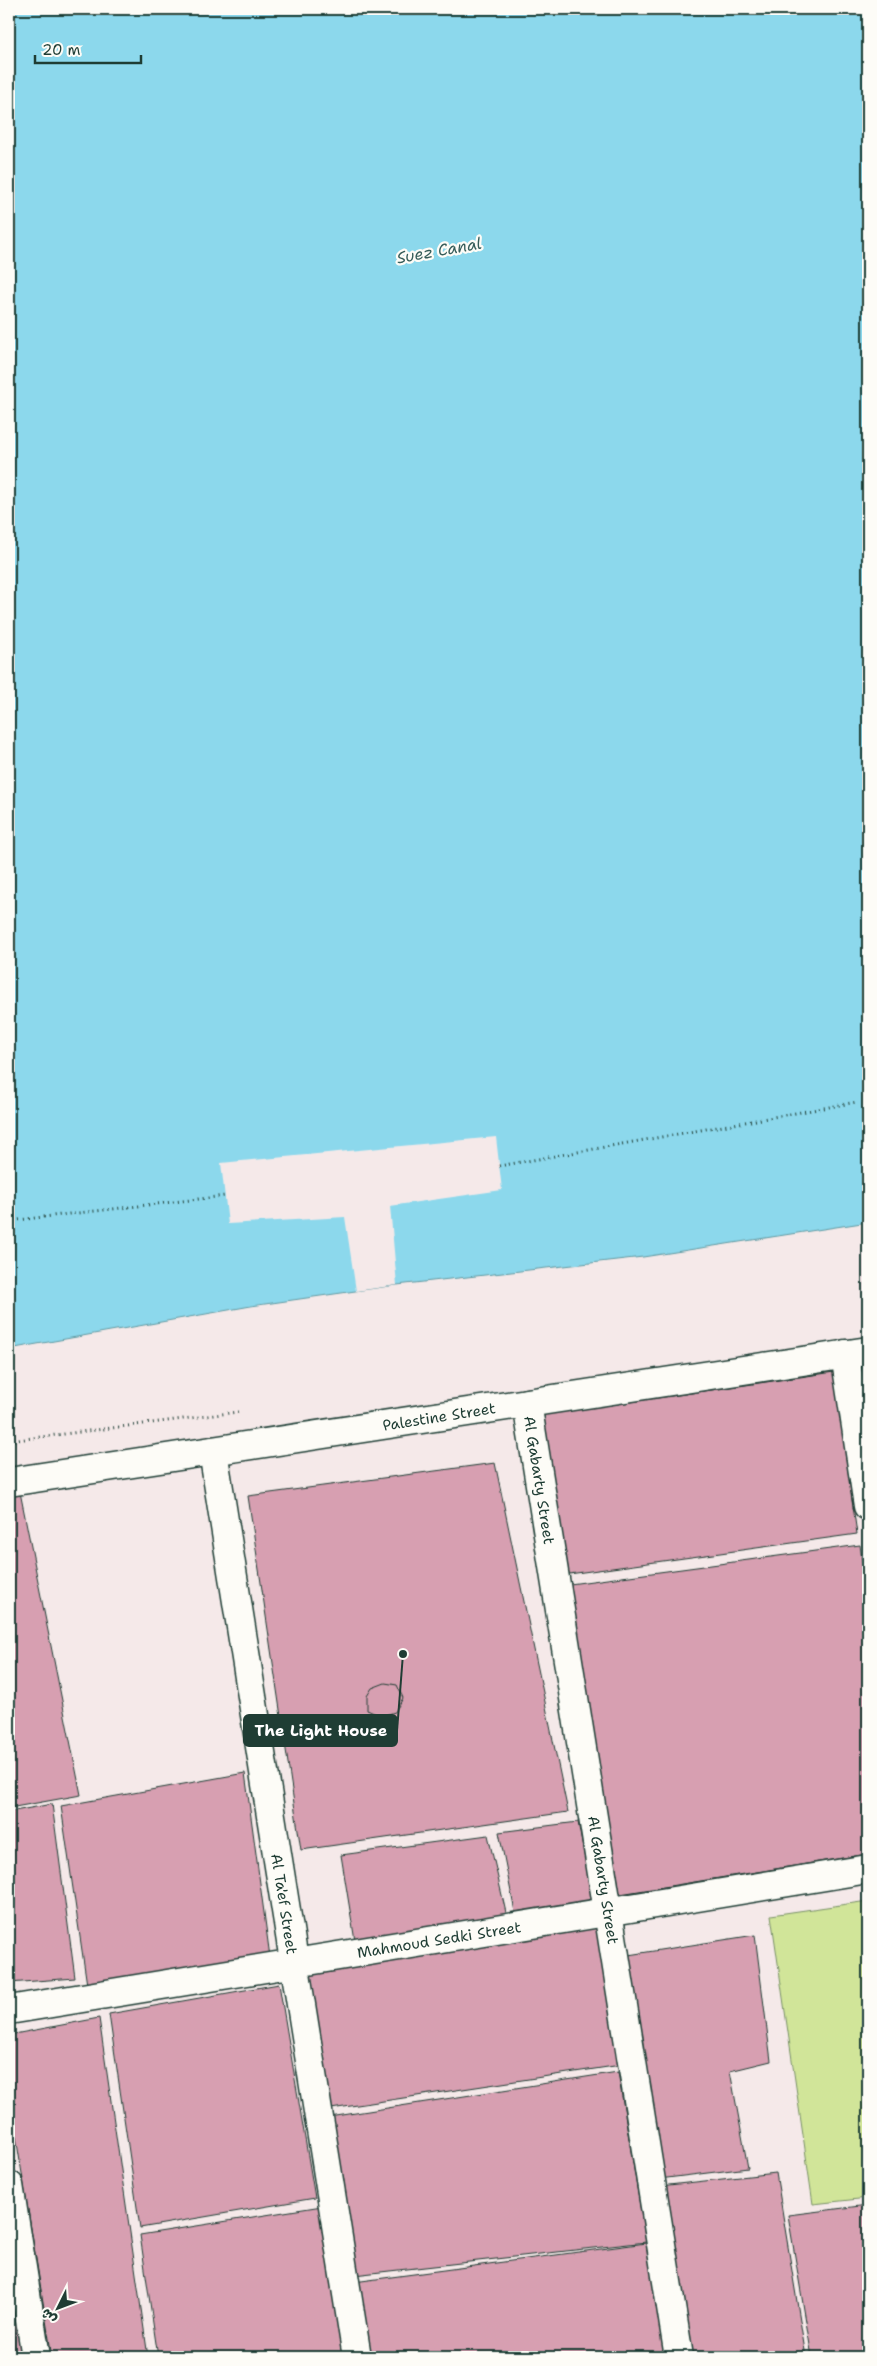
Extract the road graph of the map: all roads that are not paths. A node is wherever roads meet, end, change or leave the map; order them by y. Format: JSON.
{"nodes":[{"id":1,"x":856,"y":1352,"type":"edge"},
{"id":2,"x":527,"y":1403,"type":"junction"},
{"id":3,"x":213,"y":1451,"type":"junction"},
{"id":4,"x":9,"y":1482,"type":"edge"},
{"id":5,"x":868,"y":1506,"type":"edge"},
{"id":6,"x":868,"y":1869,"type":"edge"},
{"id":7,"x":608,"y":1912,"type":"junction"},
{"id":8,"x":293,"y":1964,"type":"junction"},
{"id":9,"x":9,"y":2010,"type":"edge"},
{"id":10,"x":9,"y":2185,"type":"edge"},
{"id":11,"x":15,"y":2260,"type":"edge"},
{"id":12,"x":36,"y":2357,"type":"edge"},
{"id":13,"x":357,"y":2357,"type":"edge"},
{"id":14,"x":679,"y":2357,"type":"edge"}],
"edges":[{"from":1,"to":2,"type":"street","name":"Palestine Street"},
{"from":1,"to":5,"type":"street"},
{"from":2,"to":3,"type":"street","name":"Palestine Street"},
{"from":2,"to":7,"type":"street","name":"Al Gabarty Street"},
{"from":3,"to":4,"type":"street","name":"Palestine Street"},
{"from":3,"to":8,"type":"street","name":"Al Ta'ef Street"},
{"from":6,"to":7,"type":"street","name":"Mahmoud Sedki Street"},
{"from":7,"to":8,"type":"street","name":"Mahmoud Sedki Street"},
{"from":7,"to":14,"type":"street","name":"Al Gabarty Street"},
{"from":8,"to":9,"type":"street","name":"Mahmoud Sedki Street"},
{"from":8,"to":13,"type":"street","name":"Al Ta'ef Street"},
{"from":10,"to":11,"type":"street"},
{"from":11,"to":12,"type":"street"}]}
